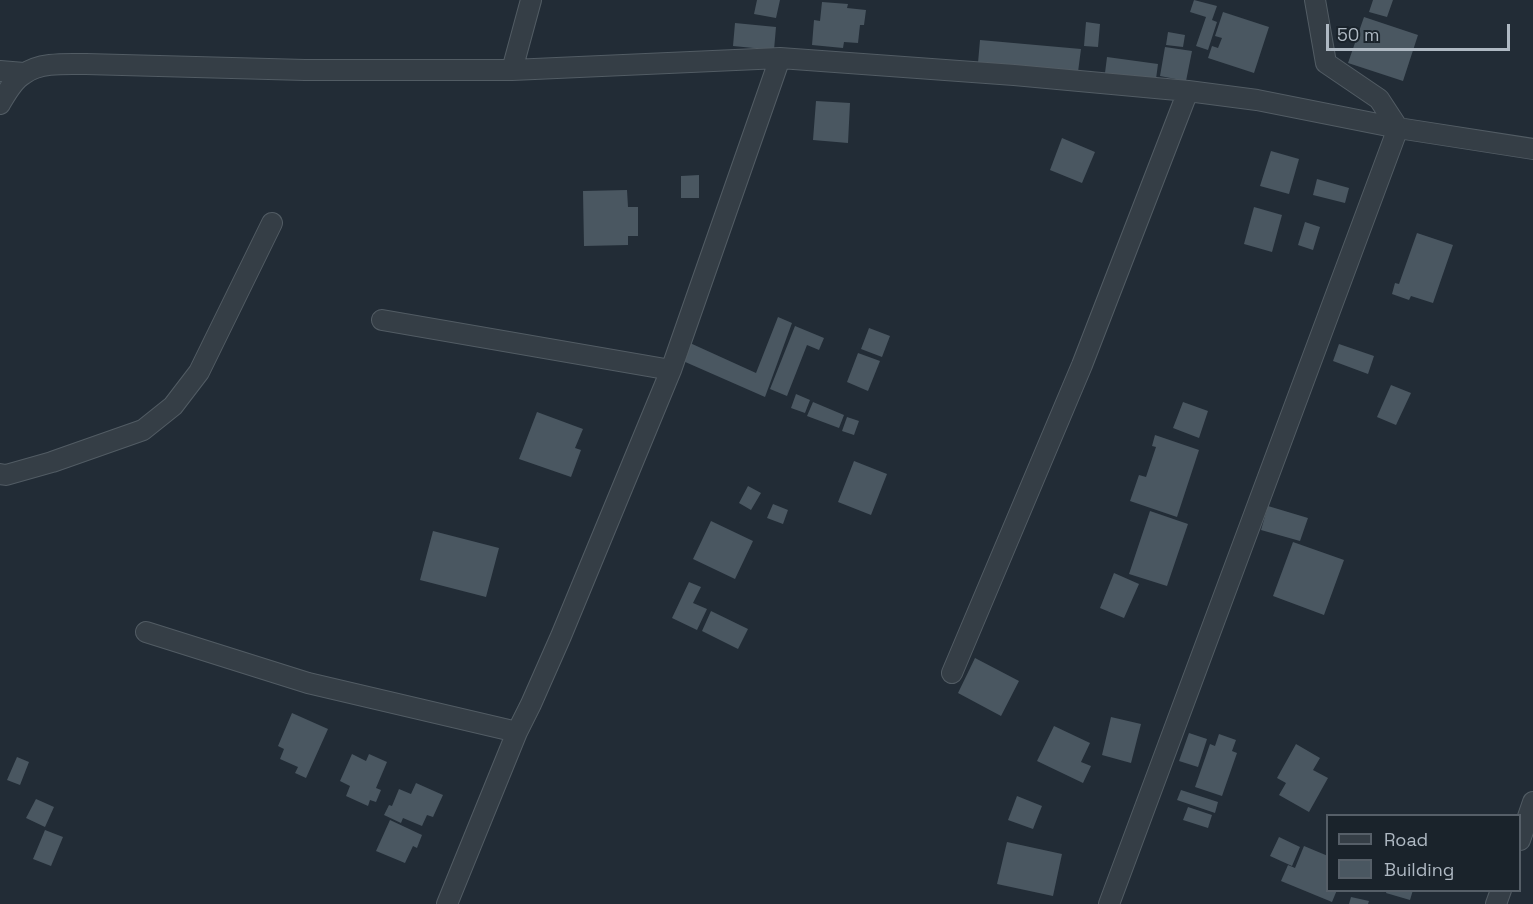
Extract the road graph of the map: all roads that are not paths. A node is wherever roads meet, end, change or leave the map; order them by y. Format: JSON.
{"nodes":[{"id":1,"x":531,"y":0,"type":"edge"},
{"id":2,"x":1315,"y":0,"type":"edge"},
{"id":3,"x":780,"y":58,"type":"junction"},
{"id":4,"x":512,"y":70,"type":"junction"},
{"id":5,"x":0,"y":71,"type":"edge"},
{"id":6,"x":24,"y":73,"type":"junction"},
{"id":7,"x":1188,"y":91,"type":"junction"},
{"id":8,"x":0,"y":104,"type":"edge"},
{"id":9,"x":1398,"y":128,"type":"junction"},
{"id":10,"x":1533,"y":149,"type":"edge"},
{"id":11,"x":272,"y":223,"type":"dead end"},
{"id":12,"x":382,"y":320,"type":"dead end"},
{"id":13,"x":671,"y":370,"type":"junction"},
{"id":14,"x":0,"y":474,"type":"edge"},
{"id":15,"x":146,"y":632,"type":"dead end"},
{"id":16,"x":952,"y":673,"type":"dead end"},
{"id":17,"x":517,"y":732,"type":"junction"},
{"id":18,"x":1533,"y":802,"type":"edge"},
{"id":19,"x":1521,"y":837,"type":"edge"},
{"id":20,"x":447,"y":904,"type":"edge"},
{"id":21,"x":1109,"y":904,"type":"edge"}],
"edges":[{"from":1,"to":4,"type":"street"},
{"from":2,"to":9,"type":"street"},
{"from":3,"to":4,"type":"street"},
{"from":3,"to":7,"type":"street"},
{"from":3,"to":13,"type":"street"},
{"from":4,"to":6,"type":"street"},
{"from":5,"to":6,"type":"street"},
{"from":6,"to":8,"type":"street"},
{"from":7,"to":9,"type":"street"},
{"from":7,"to":16,"type":"street"},
{"from":9,"to":10,"type":"street"},
{"from":9,"to":21,"type":"street"},
{"from":11,"to":14,"type":"street"},
{"from":12,"to":13,"type":"street"},
{"from":13,"to":17,"type":"street"},
{"from":15,"to":17,"type":"street"},
{"from":17,"to":20,"type":"street"},
{"from":18,"to":19,"type":"street"}]}
